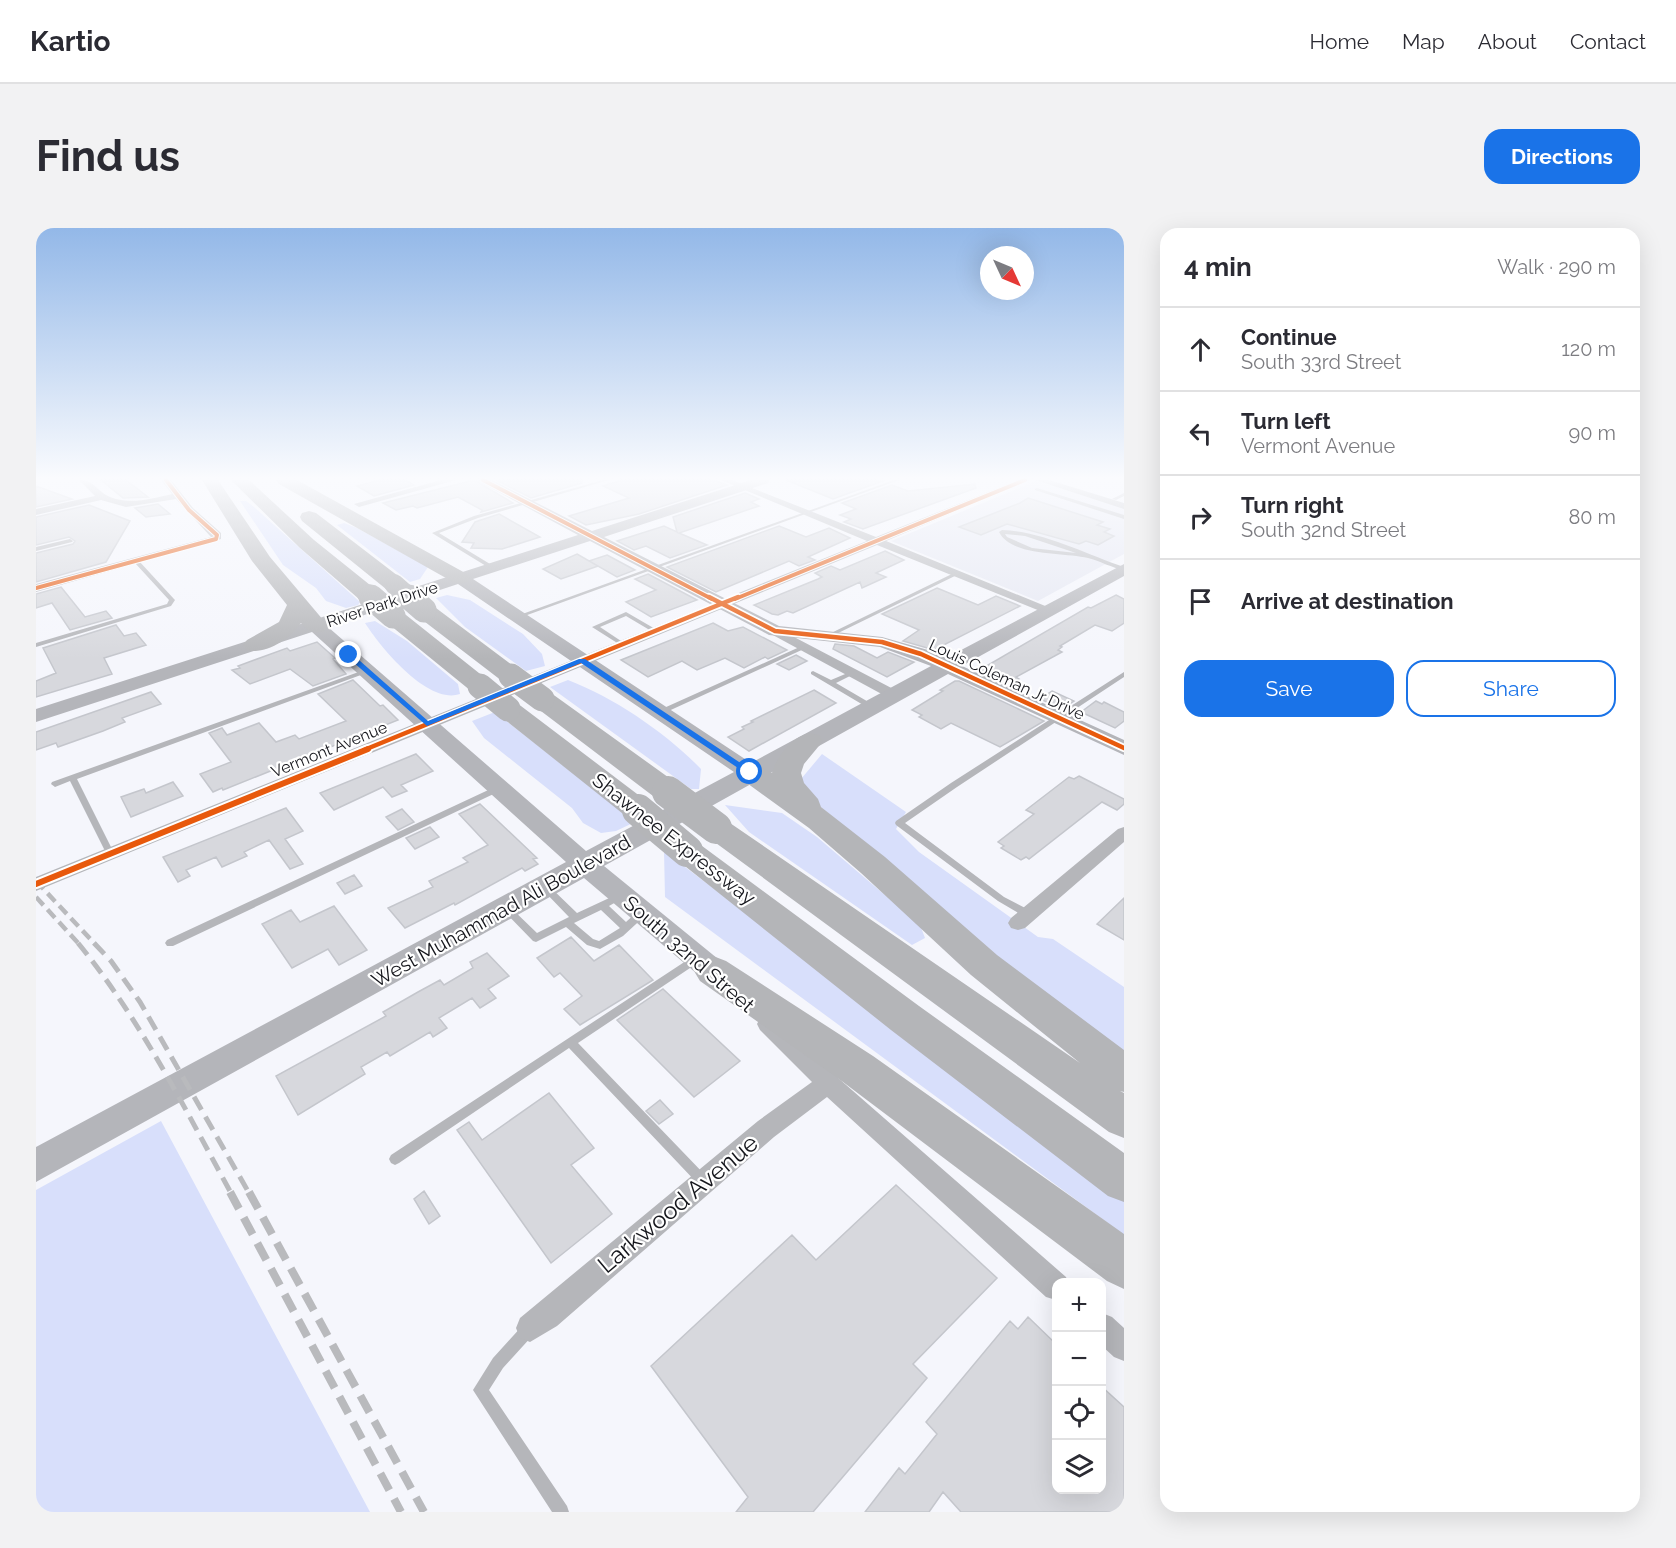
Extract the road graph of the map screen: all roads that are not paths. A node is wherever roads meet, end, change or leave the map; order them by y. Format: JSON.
{"nodes":[{"id":1,"x":213,"y":540,"type":"edge"},
{"id":2,"x":248,"y":540,"type":"edge"},
{"id":3,"x":304,"y":540,"type":"edge"},
{"id":4,"x":338,"y":540,"type":"edge"},
{"id":5,"x":391,"y":540,"type":"edge"},
{"id":6,"x":446,"y":540,"type":"edge"},
{"id":7,"x":578,"y":540,"type":"edge"},
{"id":8,"x":597,"y":540,"type":"edge"},
{"id":9,"x":731,"y":540,"type":"edge"},
{"id":10,"x":877,"y":540,"type":"joint"},
{"id":11,"x":1009,"y":540,"type":"edge"},
{"id":12,"x":1040,"y":540,"type":"edge"},
{"id":13,"x":70,"y":541,"type":"dead end"},
{"id":14,"x":36,"y":549,"type":"edge"},
{"id":15,"x":1086,"y":556,"type":"junction"},
{"id":16,"x":137,"y":562,"type":"junction"},
{"id":17,"x":493,"y":568,"type":"junction"},
{"id":18,"x":651,"y":568,"type":"junction"},
{"id":19,"x":1124,"y":569,"type":"edge"},
{"id":20,"x":958,"y":573,"type":"junction"},
{"id":21,"x":460,"y":579,"type":"junction"},
{"id":22,"x":36,"y":588,"type":"edge"},
{"id":23,"x":367,"y":602,"type":"junction"},
{"id":24,"x":720,"y":604,"type":"junction"},
{"id":25,"x":298,"y":606,"type":"junction"},
{"id":26,"x":1049,"y":610,"type":"junction"},
{"id":27,"x":517,"y":617,"type":"junction"},
{"id":28,"x":316,"y":626,"type":"junction"},
{"id":29,"x":655,"y":631,"type":"junction"},
{"id":30,"x":775,"y":631,"type":"junction"},
{"id":31,"x":828,"y":636,"type":"junction"},
{"id":32,"x":622,"y":644,"type":"junction"},
{"id":33,"x":36,"y":645,"type":"edge"},
{"id":34,"x":255,"y":645,"type":"junction"},
{"id":35,"x":804,"y":647,"type":"junction"},
{"id":36,"x":349,"y":655,"type":"junction"},
{"id":37,"x":582,"y":660,"type":"junction"},
{"id":38,"x":948,"y":665,"type":"junction"},
{"id":39,"x":367,"y":671,"type":"junction"},
{"id":40,"x":813,"y":673,"type":"dead end"},
{"id":41,"x":852,"y":673,"type":"junction"},
{"id":42,"x":1124,"y":674,"type":"edge"},
{"id":43,"x":831,"y":683,"type":"junction"},
{"id":44,"x":894,"y":695,"type":"junction"},
{"id":45,"x":873,"y":706,"type":"junction"},
{"id":46,"x":659,"y":712,"type":"junction"},
{"id":47,"x":36,"y":716,"type":"edge"},
{"id":48,"x":1059,"y":717,"type":"junction"},
{"id":49,"x":427,"y":724,"type":"junction"},
{"id":50,"x":701,"y":741,"type":"junction"},
{"id":51,"x":809,"y":741,"type":"junction"},
{"id":52,"x":1124,"y":748,"type":"edge"},
{"id":53,"x":750,"y":772,"type":"junction"},
{"id":54,"x":72,"y":778,"type":"junction"},
{"id":55,"x":55,"y":784,"type":"dead end"},
{"id":56,"x":499,"y":788,"type":"junction"},
{"id":57,"x":820,"y":821,"type":"junction"},
{"id":58,"x":702,"y":827,"type":"junction"},
{"id":59,"x":1124,"y":833,"type":"edge"},
{"id":60,"x":110,"y":854,"type":"junction"},
{"id":61,"x":585,"y":865,"type":"junction"},
{"id":62,"x":36,"y":884,"type":"edge"},
{"id":63,"x":545,"y":887,"type":"junction"},
{"id":64,"x":612,"y":900,"type":"junction"},
{"id":65,"x":506,"y":908,"type":"junction"},
{"id":66,"x":1023,"y":919,"type":"joint"},
{"id":67,"x":634,"y":920,"type":"junction"},
{"id":68,"x":572,"y":921,"type":"junction"},
{"id":69,"x":170,"y":943,"type":"dead end"},
{"id":70,"x":705,"y":964,"type":"junction"},
{"id":71,"x":570,"y":1042,"type":"junction"},
{"id":72,"x":1124,"y":1074,"type":"edge"},
{"id":73,"x":829,"y":1084,"type":"junction"},
{"id":74,"x":1124,"y":1118,"type":"edge"},
{"id":75,"x":395,"y":1159,"type":"dead end"},
{"id":76,"x":36,"y":1165,"type":"edge"},
{"id":77,"x":1124,"y":1180,"type":"edge"},
{"id":78,"x":704,"y":1182,"type":"junction"},
{"id":79,"x":1124,"y":1264,"type":"edge"},
{"id":80,"x":1052,"y":1283,"type":"edge"},
{"id":81,"x":530,"y":1328,"type":"joint"},
{"id":82,"x":1106,"y":1331,"type":"edge"},
{"id":83,"x":1124,"y":1347,"type":"edge"},
{"id":84,"x":561,"y":1512,"type":"edge"}],
"edges":[{"from":1,"to":16,"type":"street"},
{"from":2,"to":25,"type":"highway"},
{"from":3,"to":23,"type":"highway","name":"Shawnee Expressway"},
{"from":4,"to":58,"type":"highway","name":"Shawnee Expressway","bridge":true},
{"from":5,"to":21,"type":"highway"},
{"from":6,"to":17,"type":"lane"},
{"from":7,"to":17,"type":"main road","name":"River Park Drive"},
{"from":8,"to":18,"type":"main road","name":"Louis Coleman Jr Drive"},
{"from":9,"to":18,"type":"lane"},
{"from":10,"to":20,"type":"street"},
{"from":10,"to":24,"type":"street","name":"Vermont Avenue"},
{"from":11,"to":15,"type":"lane"},
{"from":12,"to":15,"type":"lane"},
{"from":13,"to":14,"type":"lane"},
{"from":15,"to":19,"type":"lane"},
{"from":16,"to":22,"type":"street"},
{"from":16,"to":33,"type":"lane"},
{"from":17,"to":21,"type":"main road","name":"River Park Drive"},
{"from":18,"to":24,"type":"main road","name":"Louis Coleman Jr Drive"},
{"from":18,"to":27,"type":"lane"},
{"from":19,"to":26,"type":"main road","name":"West Muhammad Ali Boulevard"},
{"from":20,"to":26,"type":"street"},
{"from":20,"to":31,"type":"lane"},
{"from":21,"to":23,"type":"main road","name":"River Park Drive"},
{"from":21,"to":27,"type":"main road"},
{"from":23,"to":28,"type":"main road","name":"River Park Drive"},
{"from":23,"to":36,"type":"main road"},
{"from":23,"to":58,"type":"highway","name":"Shawnee Expressway","bridge":true},
{"from":24,"to":29,"type":"street","name":"Vermont Avenue"},
{"from":24,"to":30,"type":"main road","name":"Louis Coleman Jr Drive"},
{"from":25,"to":28,"type":"highway"},
{"from":25,"to":34,"type":"highway"},
{"from":26,"to":38,"type":"main road","name":"West Muhammad Ali Boulevard"},
{"from":27,"to":37,"type":"main road"},
{"from":28,"to":34,"type":"main road","name":"River Park Drive"},
{"from":28,"to":36,"type":"main road","name":"South 32nd Street"},
{"from":29,"to":32,"type":"street","name":"Vermont Avenue"},
{"from":29,"to":32,"type":"lane"},
{"from":30,"to":31,"type":"main road","name":"Louis Coleman Jr Drive"},
{"from":30,"to":35,"type":"street","name":"Louis Coleman Jr Drive"},
{"from":31,"to":38,"type":"main road","name":"Louis Coleman Jr Drive"},
{"from":32,"to":37,"type":"street","name":"Vermont Avenue"},
{"from":34,"to":47,"type":"main road","name":"River Park Drive"},
{"from":35,"to":41,"type":"street","name":"Louis Coleman Jr Drive"},
{"from":35,"to":46,"type":"lane"},
{"from":36,"to":39,"type":"main road","name":"South 32nd Street"},
{"from":37,"to":46,"type":"main road"},
{"from":37,"to":49,"type":"street","name":"Vermont Avenue"},
{"from":38,"to":44,"type":"main road","name":"West Muhammad Ali Boulevard"},
{"from":38,"to":48,"type":"main road","name":"Louis Coleman Jr Drive"},
{"from":39,"to":49,"type":"main road","name":"South 32nd Street"},
{"from":39,"to":54,"type":"lane"},
{"from":40,"to":43,"type":"lane"},
{"from":41,"to":43,"type":"lane"},
{"from":41,"to":44,"type":"street","name":"Louis Coleman Jr Drive"},
{"from":42,"to":48,"type":"lane"},
{"from":43,"to":45,"type":"lane"},
{"from":44,"to":45,"type":"main road","name":"West Muhammad Ali Boulevard"},
{"from":45,"to":51,"type":"main road","name":"West Muhammad Ali Boulevard"},
{"from":46,"to":50,"type":"main road"},
{"from":48,"to":52,"type":"main road","name":"Louis Coleman Jr Drive"},
{"from":48,"to":66,"type":"lane"},
{"from":49,"to":56,"type":"main road","name":"South 32nd Street"},
{"from":49,"to":60,"type":"street","name":"Vermont Avenue"},
{"from":50,"to":53,"type":"main road"},
{"from":50,"to":58,"type":"main road"},
{"from":51,"to":53,"type":"main road","name":"West Muhammad Ali Boulevard"},
{"from":51,"to":57,"type":"highway"},
{"from":53,"to":57,"type":"highway"},
{"from":53,"to":58,"type":"main road","name":"West Muhammad Ali Boulevard"},
{"from":54,"to":55,"type":"lane"},
{"from":54,"to":60,"type":"lane"},
{"from":56,"to":61,"type":"main road","name":"South 32nd Street"},
{"from":56,"to":69,"type":"lane"},
{"from":57,"to":72,"type":"highway"},
{"from":58,"to":61,"type":"main road","name":"West Muhammad Ali Boulevard"},
{"from":58,"to":74,"type":"highway","name":"Shawnee Expressway"},
{"from":58,"to":77,"type":"highway","name":"Shawnee Expressway"},
{"from":59,"to":66,"type":"street"},
{"from":60,"to":62,"type":"street","name":"Vermont Avenue"},
{"from":61,"to":63,"type":"main road","name":"West Muhammad Ali Boulevard"},
{"from":61,"to":64,"type":"main road","name":"South 32nd Street"},
{"from":63,"to":65,"type":"main road","name":"West Muhammad Ali Boulevard"},
{"from":63,"to":68,"type":"lane"},
{"from":64,"to":67,"type":"main road","name":"South 32nd Street"},
{"from":64,"to":68,"type":"lane"},
{"from":65,"to":68,"type":"lane"},
{"from":65,"to":76,"type":"main road","name":"West Muhammad Ali Boulevard"},
{"from":67,"to":68,"type":"lane"},
{"from":67,"to":70,"type":"main road","name":"South 32nd Street"},
{"from":70,"to":71,"type":"lane"},
{"from":70,"to":73,"type":"street","name":"South 32nd Street"},
{"from":70,"to":79,"type":"highway"},
{"from":71,"to":75,"type":"lane"},
{"from":71,"to":78,"type":"lane"},
{"from":73,"to":78,"type":"street","name":"Larkwood Avenue"},
{"from":73,"to":80,"type":"street","name":"South 32nd Street"},
{"from":78,"to":81,"type":"street","name":"Larkwood Avenue"},
{"from":81,"to":84,"type":"lane"},
{"from":82,"to":83,"type":"street"}]}
